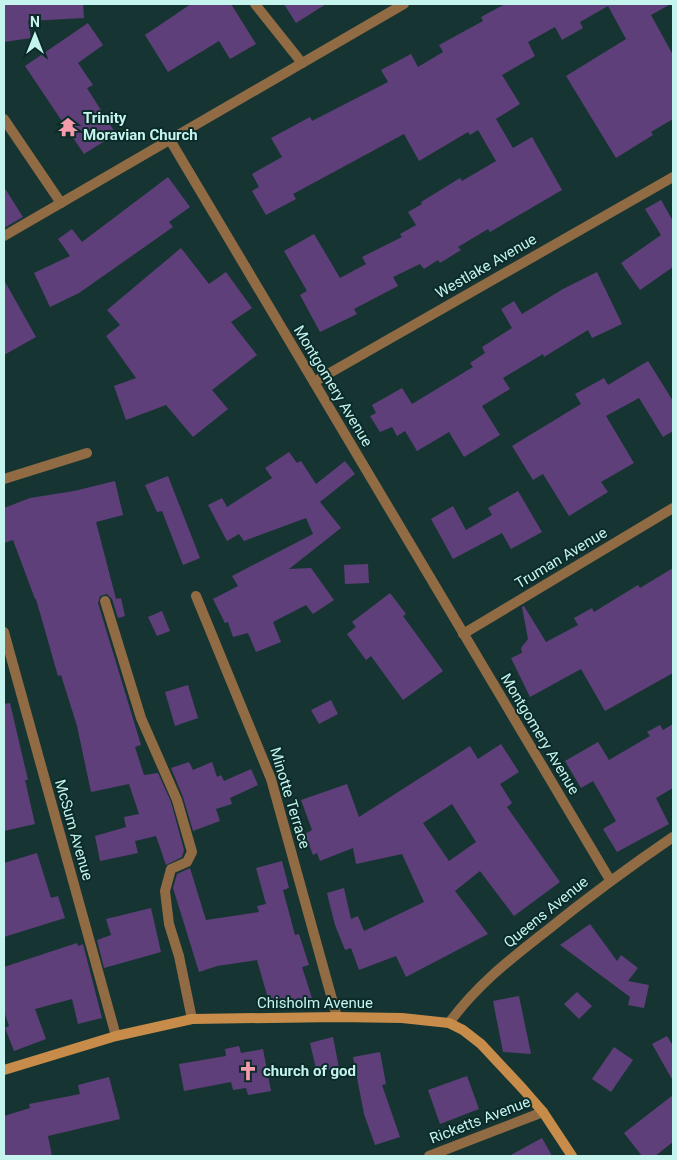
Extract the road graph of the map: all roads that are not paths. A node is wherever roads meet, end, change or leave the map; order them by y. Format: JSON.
{"nodes":[{"id":1,"x":255,"y":4,"type":"edge"},
{"id":2,"x":404,"y":4,"type":"edge"},
{"id":3,"x":302,"y":63,"type":"junction"},
{"id":4,"x":4,"y":119,"type":"edge"},
{"id":5,"x":170,"y":140,"type":"junction"},
{"id":6,"x":673,"y":177,"type":"edge"},
{"id":7,"x":61,"y":203,"type":"junction"},
{"id":8,"x":4,"y":236,"type":"edge"},
{"id":9,"x":314,"y":382,"type":"junction"},
{"id":10,"x":87,"y":453,"type":"dead end"},
{"id":11,"x":4,"y":479,"type":"edge"},
{"id":12,"x":673,"y":508,"type":"edge"},
{"id":13,"x":196,"y":596,"type":"dead end"},
{"id":14,"x":105,"y":601,"type":"dead end"},
{"id":15,"x":4,"y":632,"type":"edge"},
{"id":16,"x":463,"y":634,"type":"junction"},
{"id":17,"x":673,"y":837,"type":"edge"},
{"id":18,"x":610,"y":880,"type":"junction"},
{"id":19,"x":337,"y":1016,"type":"junction"},
{"id":20,"x":192,"y":1019,"type":"junction"},
{"id":21,"x":449,"y":1023,"type":"junction"},
{"id":22,"x":116,"y":1036,"type":"junction"},
{"id":23,"x":4,"y":1070,"type":"edge"},
{"id":24,"x":542,"y":1112,"type":"junction"},
{"id":25,"x":429,"y":1156,"type":"edge"},
{"id":26,"x":572,"y":1156,"type":"edge"}],
"edges":[{"from":1,"to":3,"type":"street"},
{"from":2,"to":3,"type":"street"},
{"from":3,"to":5,"type":"street"},
{"from":4,"to":7,"type":"street"},
{"from":5,"to":7,"type":"street"},
{"from":5,"to":9,"type":"street","name":"Montgomery Avenue"},
{"from":6,"to":9,"type":"street","name":"Westlake Avenue"},
{"from":7,"to":8,"type":"street"},
{"from":9,"to":16,"type":"street","name":"Montgomery Avenue"},
{"from":10,"to":11,"type":"street"},
{"from":12,"to":16,"type":"street","name":"Truman Avenue"},
{"from":13,"to":19,"type":"street","name":"Minotte Terrace"},
{"from":14,"to":20,"type":"street"},
{"from":15,"to":22,"type":"street","name":"McSum Avenue"},
{"from":16,"to":18,"type":"street","name":"Montgomery Avenue"},
{"from":17,"to":18,"type":"street","name":"Queens Avenue"},
{"from":18,"to":21,"type":"street","name":"Queens Avenue"},
{"from":19,"to":20,"type":"street","name":"Chisholm Avenue"},
{"from":19,"to":21,"type":"street","name":"Chisholm Avenue"},
{"from":20,"to":22,"type":"street","name":"Chisholm Avenue"},
{"from":21,"to":24,"type":"street","name":"Chisholm Avenue"},
{"from":22,"to":23,"type":"street","name":"Chisholm Avenue"},
{"from":24,"to":25,"type":"street","name":"Ricketts Avenue"},
{"from":24,"to":26,"type":"street","name":"Chisholm Avenue"}]}
